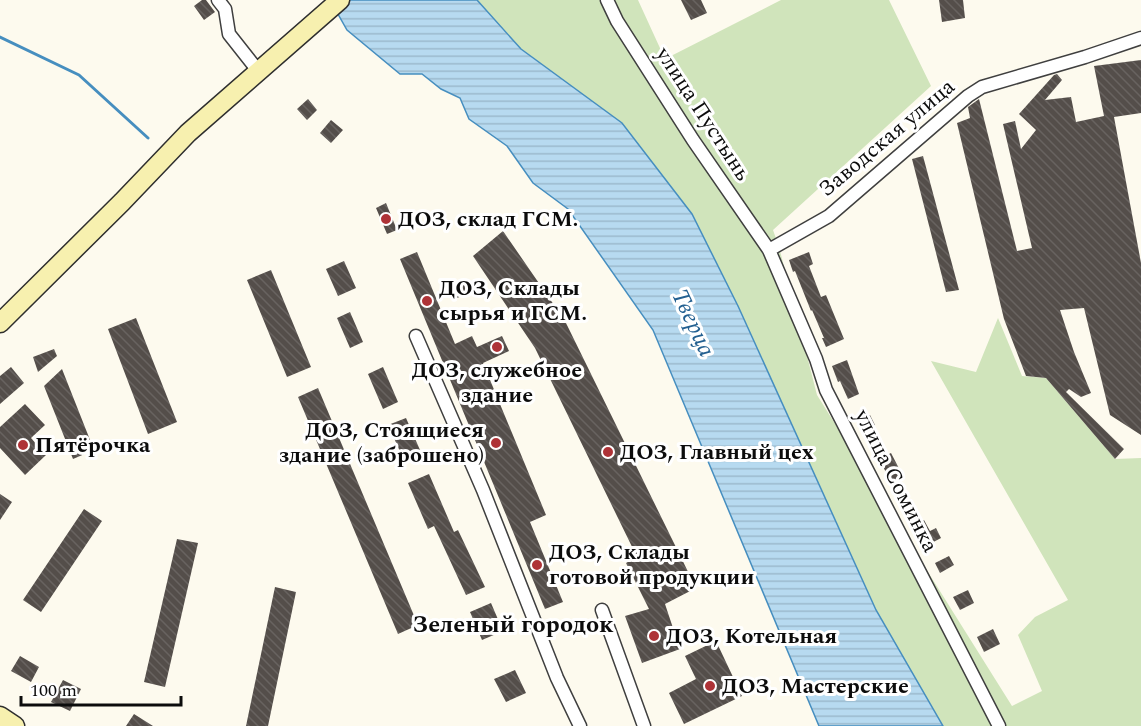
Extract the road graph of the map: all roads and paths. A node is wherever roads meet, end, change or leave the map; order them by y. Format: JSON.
{"nodes":[{"id":1,"x":218,"y":0,"type":"edge"},
{"id":2,"x":340,"y":0,"type":"edge"},
{"id":3,"x":607,"y":0,"type":"edge"},
{"id":4,"x":1141,"y":38,"type":"edge"},
{"id":5,"x":259,"y":72,"type":"junction"},
{"id":6,"x":769,"y":250,"type":"junction"},
{"id":7,"x":0,"y":323,"type":"edge"},
{"id":8,"x":416,"y":336,"type":"dead end"},
{"id":9,"x":602,"y":610,"type":"dead end"},
{"id":10,"x":0,"y":716,"type":"edge"},
{"id":11,"x":15,"y":726,"type":"edge"},
{"id":12,"x":580,"y":726,"type":"edge"},
{"id":13,"x":644,"y":726,"type":"edge"},
{"id":14,"x":999,"y":726,"type":"edge"}],
"edges":[{"from":1,"to":5,"type":"street"},
{"from":2,"to":5,"type":"street"},
{"from":3,"to":6,"type":"street","name":"улица Пустынь"},
{"from":4,"to":6,"type":"street","name":"Заводская улица"},
{"from":5,"to":7,"type":"street"},
{"from":6,"to":14,"type":"street","name":"улица Соминка"},
{"from":8,"to":12,"type":"street"},
{"from":9,"to":13,"type":"street"},
{"from":10,"to":11,"type":"street"}]}
